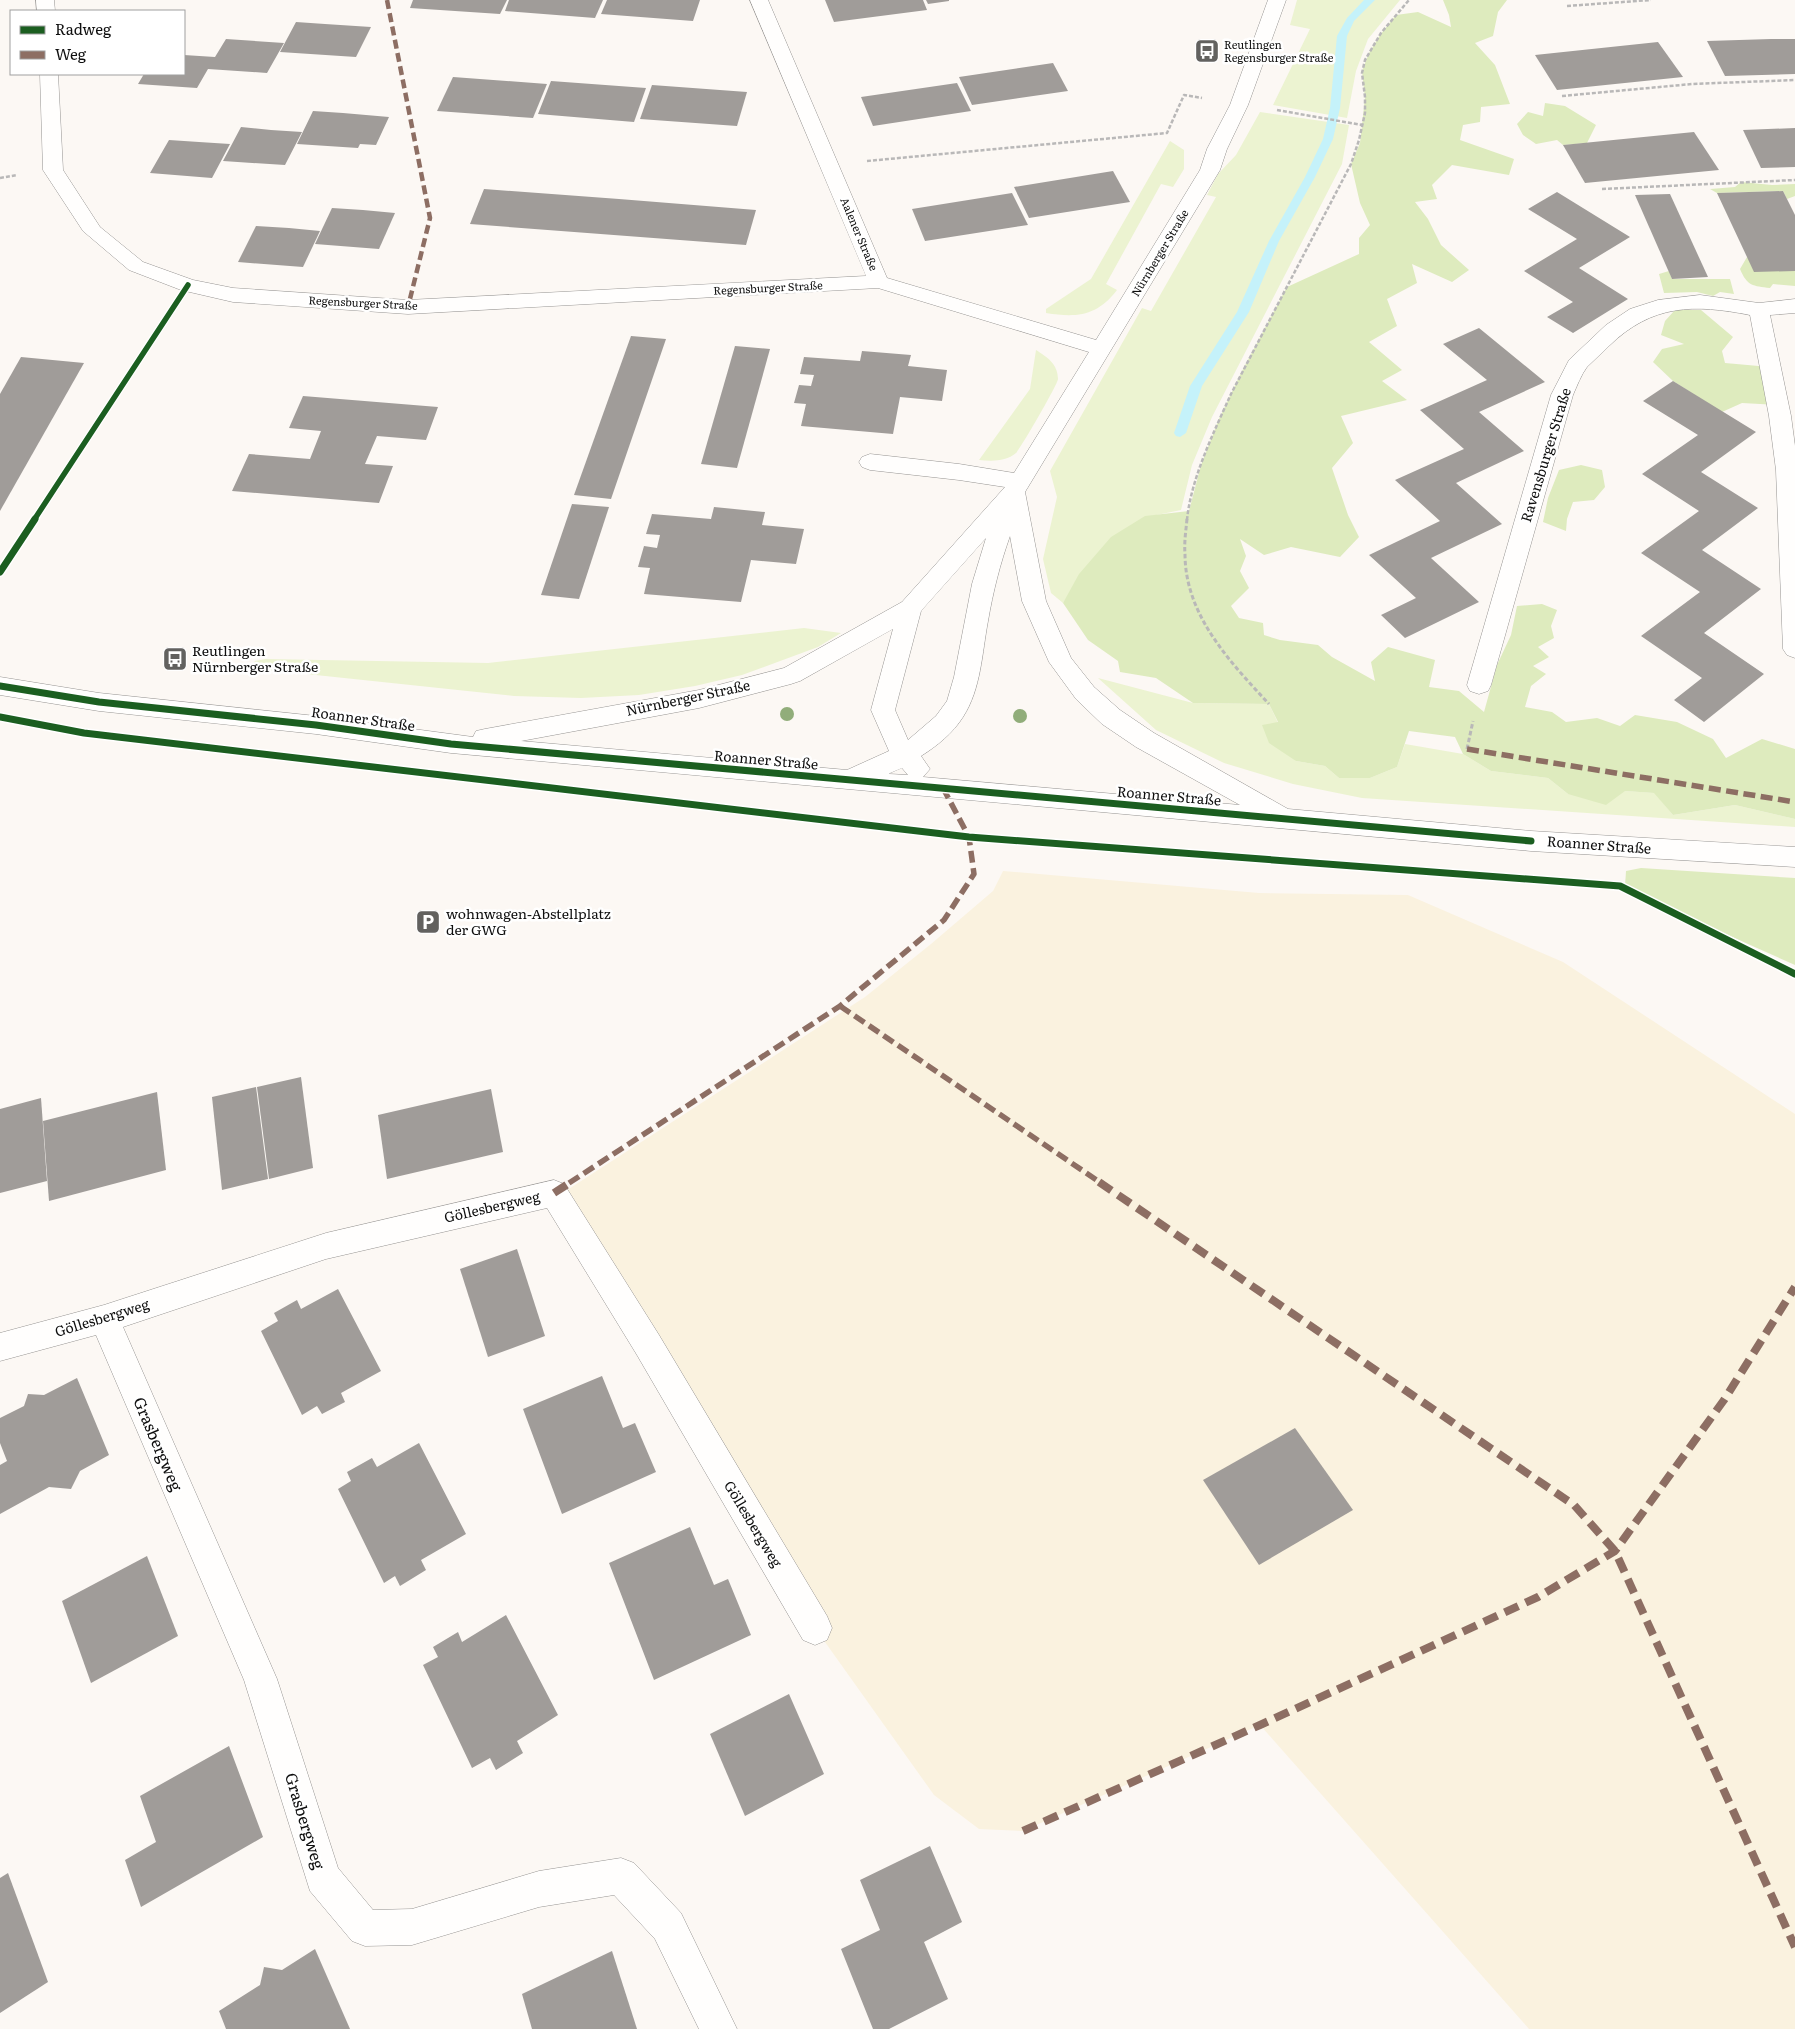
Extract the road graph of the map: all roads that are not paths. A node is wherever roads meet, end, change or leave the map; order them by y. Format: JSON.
{"nodes":[{"id":1,"x":759,"y":0,"type":"edge"},
{"id":2,"x":1277,"y":0,"type":"edge"},
{"id":3,"x":48,"y":75,"type":"edge"},
{"id":4,"x":879,"y":282,"type":"junction"},
{"id":5,"x":1795,"y":306,"type":"edge"},
{"id":6,"x":1759,"y":310,"type":"junction"},
{"id":7,"x":1102,"y":349,"type":"junction"},
{"id":8,"x":870,"y":462,"type":"dead end"},
{"id":9,"x":1017,"y":487,"type":"junction"},
{"id":10,"x":910,"y":608,"type":"junction"},
{"id":11,"x":1795,"y":649,"type":"edge"},
{"id":12,"x":1479,"y":685,"type":"dead end"},
{"id":13,"x":0,"y":686,"type":"edge"},
{"id":14,"x":452,"y":744,"type":"junction"},
{"id":15,"x":906,"y":755,"type":"junction"},
{"id":16,"x":847,"y":780,"type":"junction"},
{"id":17,"x":944,"y":788,"type":"junction"},
{"id":18,"x":1289,"y":819,"type":"junction"},
{"id":19,"x":1795,"y":858,"type":"edge"},
{"id":20,"x":104,"y":1319,"type":"junction"},
{"id":21,"x":0,"y":1347,"type":"edge"},
{"id":22,"x":815,"y":1628,"type":"dead end"},
{"id":23,"x":718,"y":2029,"type":"edge"}],
"edges":[{"from":1,"to":4,"type":"street","name":"Aalener Straße"},
{"from":2,"to":7,"type":"street","name":"Nürnberger Straße"},
{"from":3,"to":4,"type":"street","name":"Regensburger Straße"},
{"from":4,"to":7,"type":"street","name":"Aalener Straße"},
{"from":5,"to":6,"type":"street","name":"Ravensburger Straße"},
{"from":6,"to":11,"type":"street"},
{"from":6,"to":12,"type":"street","name":"Ravensburger Straße"},
{"from":7,"to":9,"type":"street","name":"Nürnberger Straße"},
{"from":8,"to":9,"type":"street"},
{"from":9,"to":10,"type":"street","name":"Nürnberger Straße"},
{"from":9,"to":15,"type":"street","name":"Nürnberger Straße"},
{"from":9,"to":18,"type":"street"},
{"from":10,"to":14,"type":"street","name":"Nürnberger Straße"},
{"from":10,"to":15,"type":"street","name":"Nürnberger Straße"},
{"from":13,"to":14,"type":"street","name":"Roanner Straße"},
{"from":14,"to":16,"type":"street","name":"Roanner Straße"},
{"from":15,"to":16,"type":"street","name":"Nürnberger Straße"},
{"from":15,"to":17,"type":"street","name":"Nürnberger Straße"},
{"from":16,"to":17,"type":"street","name":"Roanner Straße"},
{"from":17,"to":18,"type":"street","name":"Roanner Straße"},
{"from":18,"to":19,"type":"street","name":"Roanner Straße"},
{"from":20,"to":21,"type":"street","name":"Göllesbergweg"},
{"from":20,"to":22,"type":"street","name":"Göllesbergweg"},
{"from":20,"to":23,"type":"street","name":"Grasbergweg"}]}
